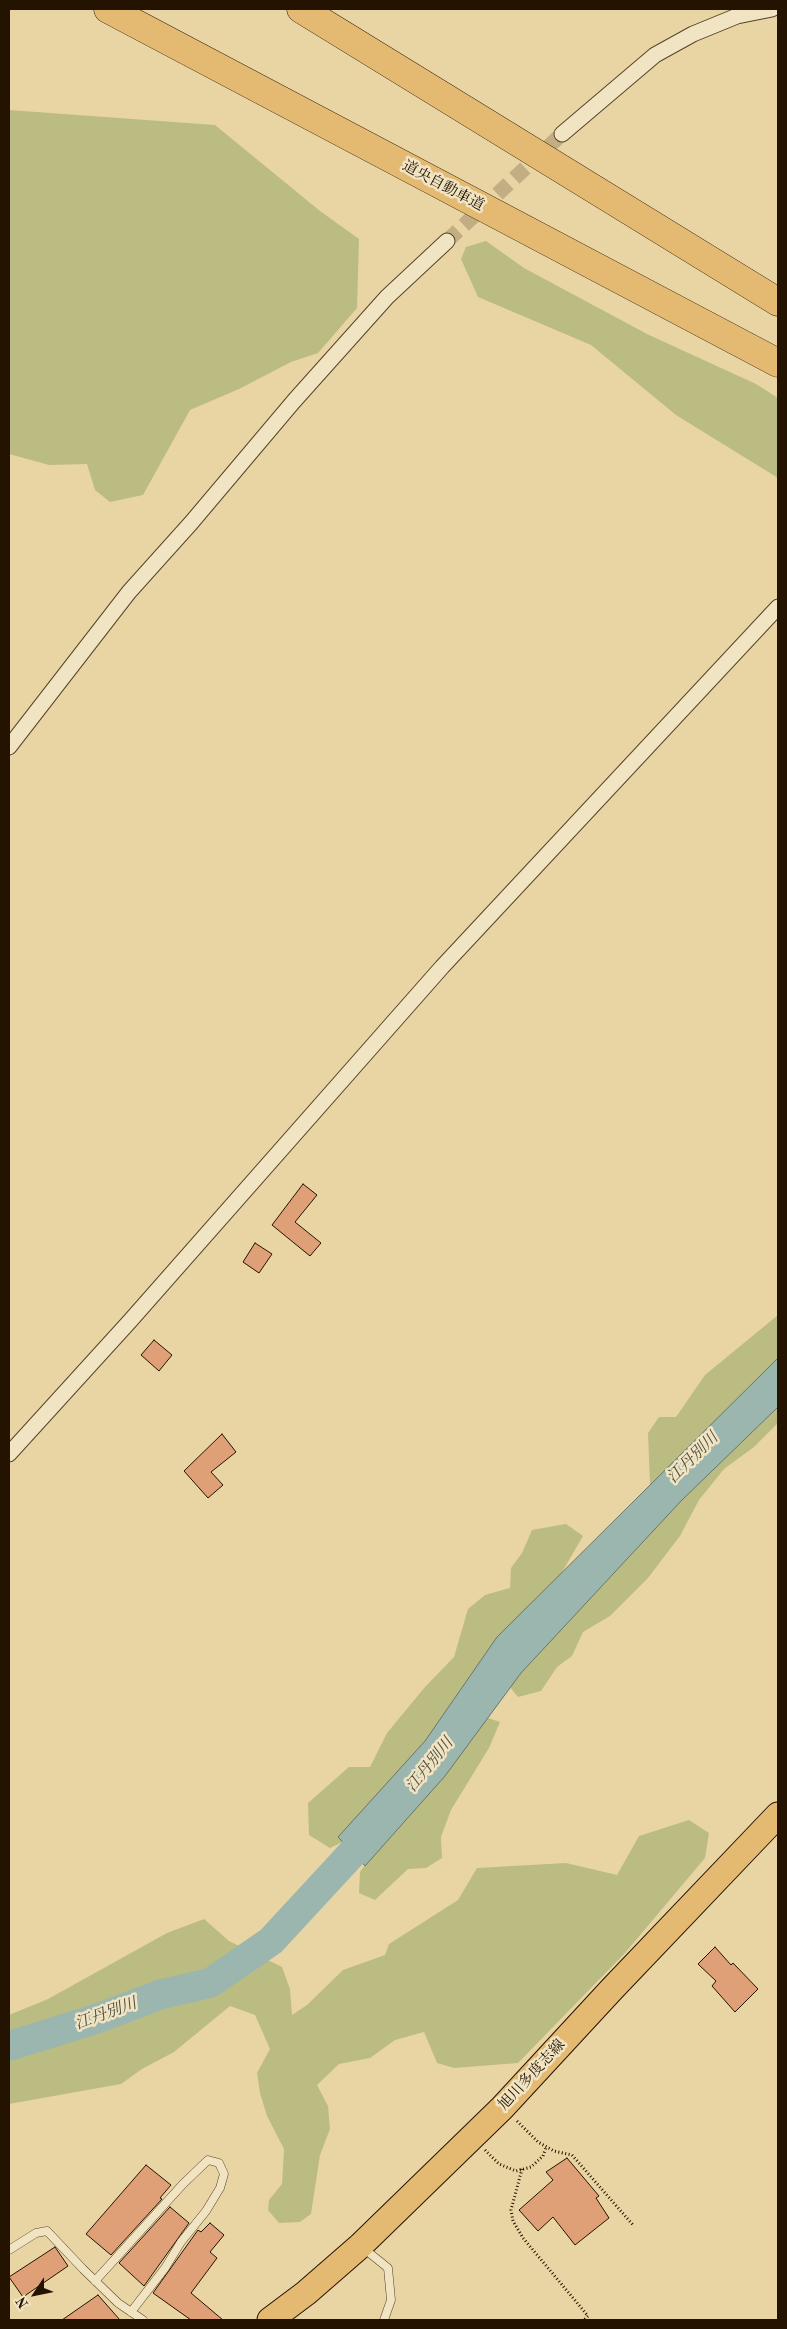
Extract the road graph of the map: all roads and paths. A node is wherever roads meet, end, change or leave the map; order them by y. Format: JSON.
{"nodes":[{"id":1,"x":108,"y":9,"type":"edge"},
{"id":2,"x":300,"y":9,"type":"edge"},
{"id":3,"x":772,"y":9,"type":"edge"},
{"id":4,"x":562,"y":134,"type":"tunnel mouth"},
{"id":5,"x":447,"y":241,"type":"tunnel mouth"},
{"id":6,"x":778,"y":302,"type":"edge"},
{"id":7,"x":778,"y":363,"type":"edge"},
{"id":8,"x":778,"y":606,"type":"edge"},
{"id":9,"x":9,"y":747,"type":"edge"},
{"id":10,"x":9,"y":1454,"type":"edge"},
{"id":11,"x":778,"y":1815,"type":"edge"},
{"id":12,"x":502,"y":2108,"type":"junction"},
{"id":13,"x":472,"y":2137,"type":"junction"},
{"id":14,"x":546,"y":2146,"type":"junction"},
{"id":15,"x":522,"y":2169,"type":"junction"},
{"id":16,"x":634,"y":2225,"type":"dead end"},
{"id":17,"x":360,"y":2246,"type":"junction"},
{"id":18,"x":9,"y":2250,"type":"edge"},
{"id":19,"x":95,"y":2281,"type":"junction"},
{"id":20,"x":131,"y":2312,"type":"junction"},
{"id":21,"x":143,"y":2320,"type":"edge"},
{"id":22,"x":270,"y":2320,"type":"edge"},
{"id":23,"x":384,"y":2320,"type":"edge"},
{"id":24,"x":584,"y":2320,"type":"edge"}],
"edges":[{"from":1,"to":7,"type":"highway","name":"道央自動車道"},
{"from":2,"to":6,"type":"highway"},
{"from":3,"to":4,"type":"street"},
{"from":5,"to":9,"type":"street"},
{"from":8,"to":10,"type":"street"},
{"from":11,"to":12,"type":"main road","name":"旭川多度志線"},
{"from":12,"to":13,"type":"main road","name":"旭川多度志線"},
{"from":12,"to":14,"type":"path"},
{"from":13,"to":15,"type":"path"},
{"from":13,"to":17,"type":"main road","name":"旭川多度志線"},
{"from":14,"to":15,"type":"path"},
{"from":14,"to":16,"type":"path"},
{"from":15,"to":24,"type":"path"},
{"from":17,"to":22,"type":"main road","name":"旭川多度志線"},
{"from":17,"to":23,"type":"lane"},
{"from":18,"to":19,"type":"lane"},
{"from":19,"to":20,"type":"lane"},
{"from":19,"to":20,"type":"lane"},
{"from":20,"to":21,"type":"lane"}]}
